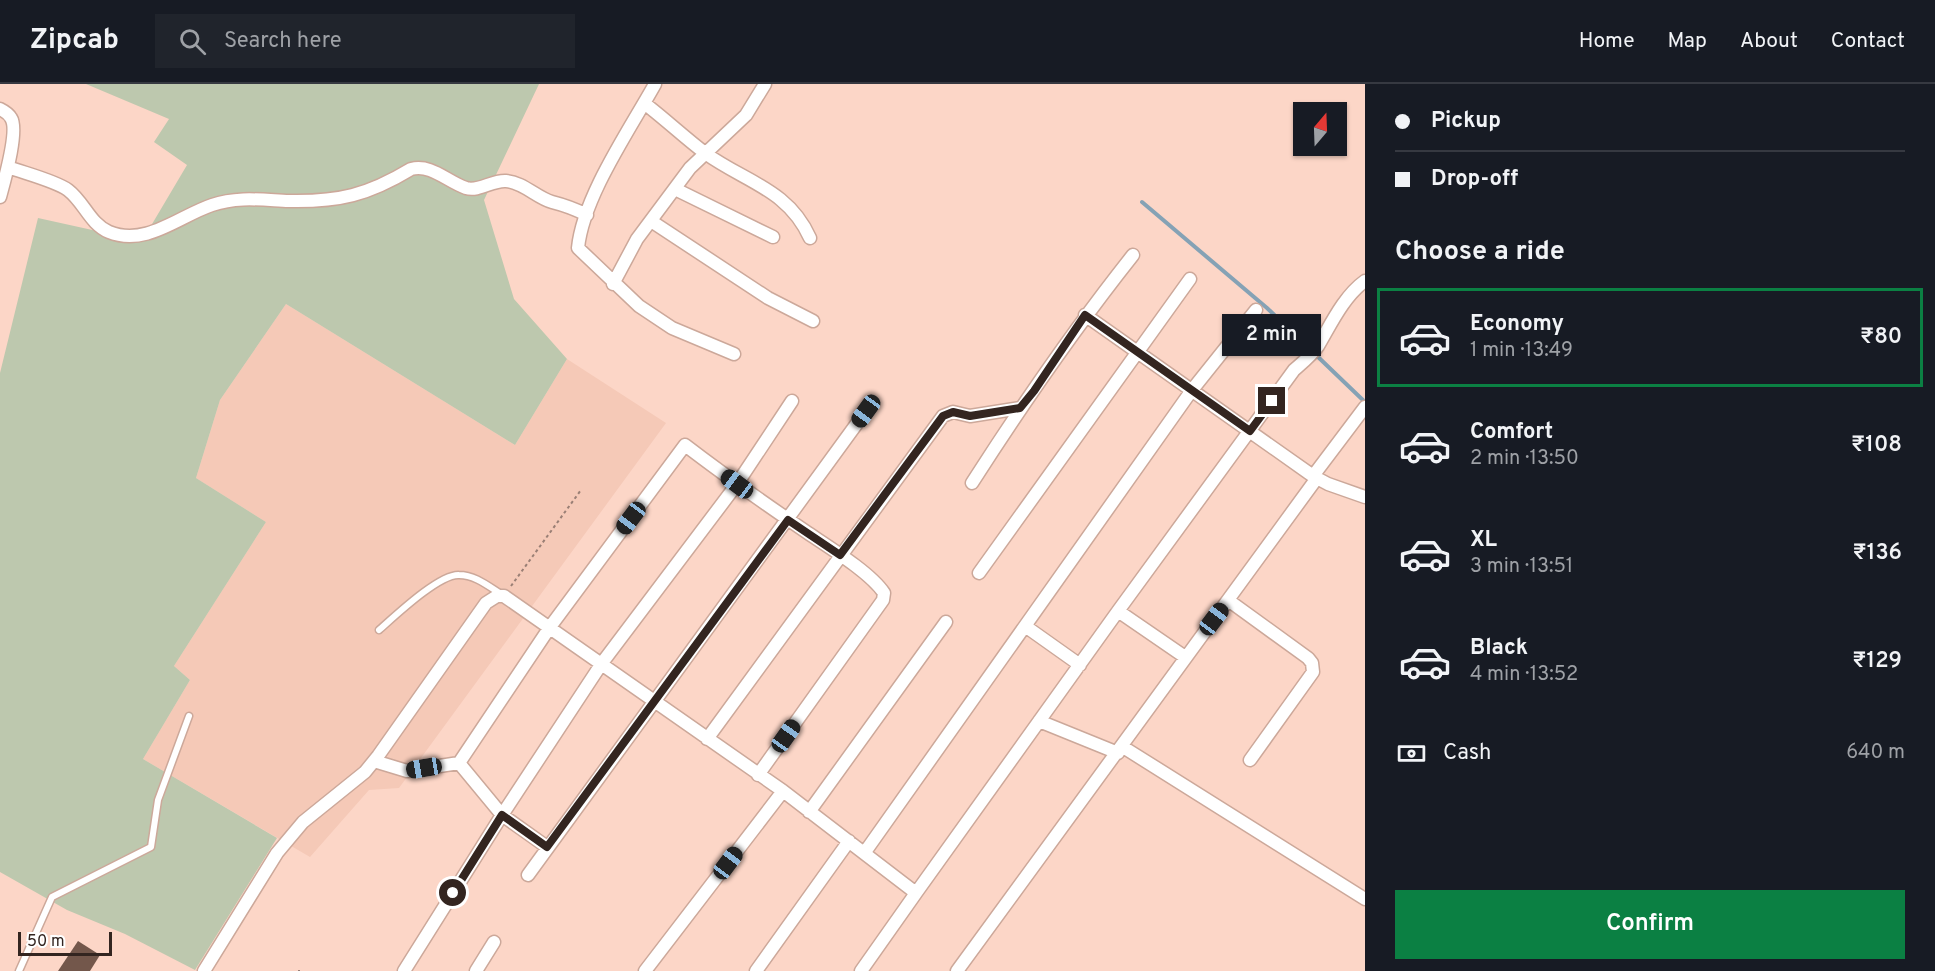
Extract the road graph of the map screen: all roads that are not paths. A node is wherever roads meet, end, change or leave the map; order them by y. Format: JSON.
{"nodes":[{"id":1,"x":655,"y":84,"type":"edge"},
{"id":2,"x":765,"y":84,"type":"edge"},
{"id":3,"x":644,"y":103,"type":"junction"},
{"id":4,"x":0,"y":109,"type":"edge"},
{"id":5,"x":705,"y":153,"type":"junction"},
{"id":6,"x":9,"y":167,"type":"junction"},
{"id":7,"x":675,"y":189,"type":"junction"},
{"id":8,"x":0,"y":197,"type":"edge"},
{"id":9,"x":586,"y":214,"type":"junction"},
{"id":10,"x":651,"y":221,"type":"junction"},
{"id":11,"x":773,"y":237,"type":"dead end"},
{"id":12,"x":810,"y":238,"type":"dead end"},
{"id":13,"x":1133,"y":255,"type":"dead end"},
{"id":14,"x":1190,"y":279,"type":"dead end"},
{"id":15,"x":1365,"y":281,"type":"edge"},
{"id":16,"x":613,"y":284,"type":"junction"},
{"id":17,"x":1256,"y":310,"type":"dead end"},
{"id":18,"x":1085,"y":315,"type":"junction"},
{"id":19,"x":813,"y":321,"type":"dead end"},
{"id":20,"x":1137,"y":352,"type":"junction"},
{"id":21,"x":734,"y":354,"type":"dead end"},
{"id":22,"x":1192,"y":390,"type":"junction"},
{"id":23,"x":792,"y":401,"type":"dead end"},
{"id":24,"x":1020,"y":408,"type":"junction"},
{"id":25,"x":1365,"y":408,"type":"edge"},
{"id":26,"x":866,"y":411,"type":"dead end"},
{"id":27,"x":1250,"y":431,"type":"junction"},
{"id":28,"x":1315,"y":477,"type":"junction"},
{"id":29,"x":972,"y":483,"type":"dead end"},
{"id":30,"x":737,"y":484,"type":"junction"},
{"id":31,"x":1365,"y":497,"type":"edge"},
{"id":32,"x":788,"y":520,"type":"junction"},
{"id":33,"x":840,"y":555,"type":"junction"},
{"id":34,"x":979,"y":573,"type":"dead end"},
{"id":35,"x":504,"y":596,"type":"junction"},
{"id":36,"x":1228,"y":600,"type":"junction"},
{"id":37,"x":1118,"y":611,"type":"junction"},
{"id":38,"x":946,"y":622,"type":"dead end"},
{"id":39,"x":1025,"y":626,"type":"junction"},
{"id":40,"x":550,"y":627,"type":"junction"},
{"id":41,"x":379,"y":630,"type":"dead end"},
{"id":42,"x":1185,"y":657,"type":"junction"},
{"id":43,"x":602,"y":663,"type":"junction"},
{"id":44,"x":1080,"y":665,"type":"junction"},
{"id":45,"x":654,"y":701,"type":"junction"},
{"id":46,"x":189,"y":716,"type":"dead end"},
{"id":47,"x":1040,"y":721,"type":"junction"},
{"id":48,"x":707,"y":739,"type":"junction"},
{"id":49,"x":1120,"y":750,"type":"junction"},
{"id":50,"x":1250,"y":760,"type":"dead end"},
{"id":51,"x":374,"y":761,"type":"junction"},
{"id":52,"x":459,"y":762,"type":"junction"},
{"id":53,"x":758,"y":775,"type":"junction"},
{"id":54,"x":783,"y":791,"type":"junction"},
{"id":55,"x":809,"y":812,"type":"junction"},
{"id":56,"x":502,"y":815,"type":"junction"},
{"id":57,"x":849,"y":841,"type":"junction"},
{"id":58,"x":547,"y":847,"type":"junction"},
{"id":59,"x":865,"y":852,"type":"junction"},
{"id":60,"x":528,"y":875,"type":"dead end"},
{"id":61,"x":916,"y":892,"type":"junction"},
{"id":62,"x":1365,"y":899,"type":"edge"},
{"id":63,"x":494,"y":942,"type":"dead end"},
{"id":64,"x":19,"y":971,"type":"edge"},
{"id":65,"x":204,"y":971,"type":"edge"},
{"id":66,"x":404,"y":971,"type":"edge"},
{"id":67,"x":476,"y":971,"type":"edge"},
{"id":68,"x":645,"y":971,"type":"edge"},
{"id":69,"x":756,"y":971,"type":"edge"},
{"id":70,"x":861,"y":971,"type":"edge"},
{"id":71,"x":957,"y":971,"type":"edge"}],
"edges":[{"from":1,"to":3,"type":"street"},
{"from":2,"to":5,"type":"street"},
{"from":3,"to":5,"type":"street"},
{"from":3,"to":9,"type":"street"},
{"from":4,"to":6,"type":"street"},
{"from":5,"to":7,"type":"street"},
{"from":5,"to":12,"type":"street"},
{"from":6,"to":8,"type":"street"},
{"from":6,"to":9,"type":"street"},
{"from":7,"to":10,"type":"street"},
{"from":7,"to":11,"type":"street"},
{"from":9,"to":16,"type":"street"},
{"from":10,"to":16,"type":"street"},
{"from":10,"to":19,"type":"street"},
{"from":13,"to":18,"type":"street"},
{"from":14,"to":20,"type":"street"},
{"from":15,"to":27,"type":"street"},
{"from":16,"to":21,"type":"street"},
{"from":17,"to":22,"type":"street"},
{"from":18,"to":20,"type":"street"},
{"from":18,"to":24,"type":"street"},
{"from":20,"to":22,"type":"street"},
{"from":20,"to":34,"type":"street"},
{"from":22,"to":27,"type":"street"},
{"from":22,"to":39,"type":"street"},
{"from":23,"to":30,"type":"street"},
{"from":24,"to":29,"type":"street"},
{"from":24,"to":33,"type":"street"},
{"from":25,"to":28,"type":"street"},
{"from":26,"to":32,"type":"street"},
{"from":27,"to":28,"type":"street"},
{"from":27,"to":37,"type":"street"},
{"from":28,"to":31,"type":"street"},
{"from":28,"to":36,"type":"street"},
{"from":30,"to":32,"type":"street"},
{"from":30,"to":40,"type":"street"},
{"from":30,"to":43,"type":"street"},
{"from":32,"to":33,"type":"street"},
{"from":32,"to":45,"type":"street"},
{"from":33,"to":48,"type":"street"},
{"from":33,"to":53,"type":"street"},
{"from":35,"to":40,"type":"street"},
{"from":35,"to":41,"type":"lane"},
{"from":35,"to":51,"type":"street"},
{"from":36,"to":42,"type":"street"},
{"from":36,"to":50,"type":"street"},
{"from":37,"to":42,"type":"street"},
{"from":37,"to":44,"type":"street"},
{"from":38,"to":55,"type":"street"},
{"from":39,"to":44,"type":"street"},
{"from":39,"to":59,"type":"street"},
{"from":40,"to":43,"type":"street"},
{"from":40,"to":52,"type":"street"},
{"from":42,"to":49,"type":"street"},
{"from":43,"to":45,"type":"street"},
{"from":43,"to":56,"type":"street"},
{"from":44,"to":47,"type":"street"},
{"from":45,"to":48,"type":"street"},
{"from":45,"to":58,"type":"street"},
{"from":46,"to":64,"type":"lane"},
{"from":47,"to":49,"type":"street"},
{"from":47,"to":61,"type":"street"},
{"from":48,"to":53,"type":"street"},
{"from":49,"to":62,"type":"street"},
{"from":49,"to":71,"type":"street"},
{"from":51,"to":52,"type":"street"},
{"from":51,"to":65,"type":"street"},
{"from":52,"to":56,"type":"street"},
{"from":53,"to":54,"type":"street"},
{"from":54,"to":55,"type":"street"},
{"from":54,"to":68,"type":"street"},
{"from":55,"to":57,"type":"street"},
{"from":56,"to":58,"type":"street"},
{"from":56,"to":66,"type":"street"},
{"from":57,"to":59,"type":"street"},
{"from":57,"to":69,"type":"street"},
{"from":58,"to":60,"type":"street"},
{"from":59,"to":61,"type":"street"},
{"from":61,"to":70,"type":"street"},
{"from":63,"to":67,"type":"street"}]}
